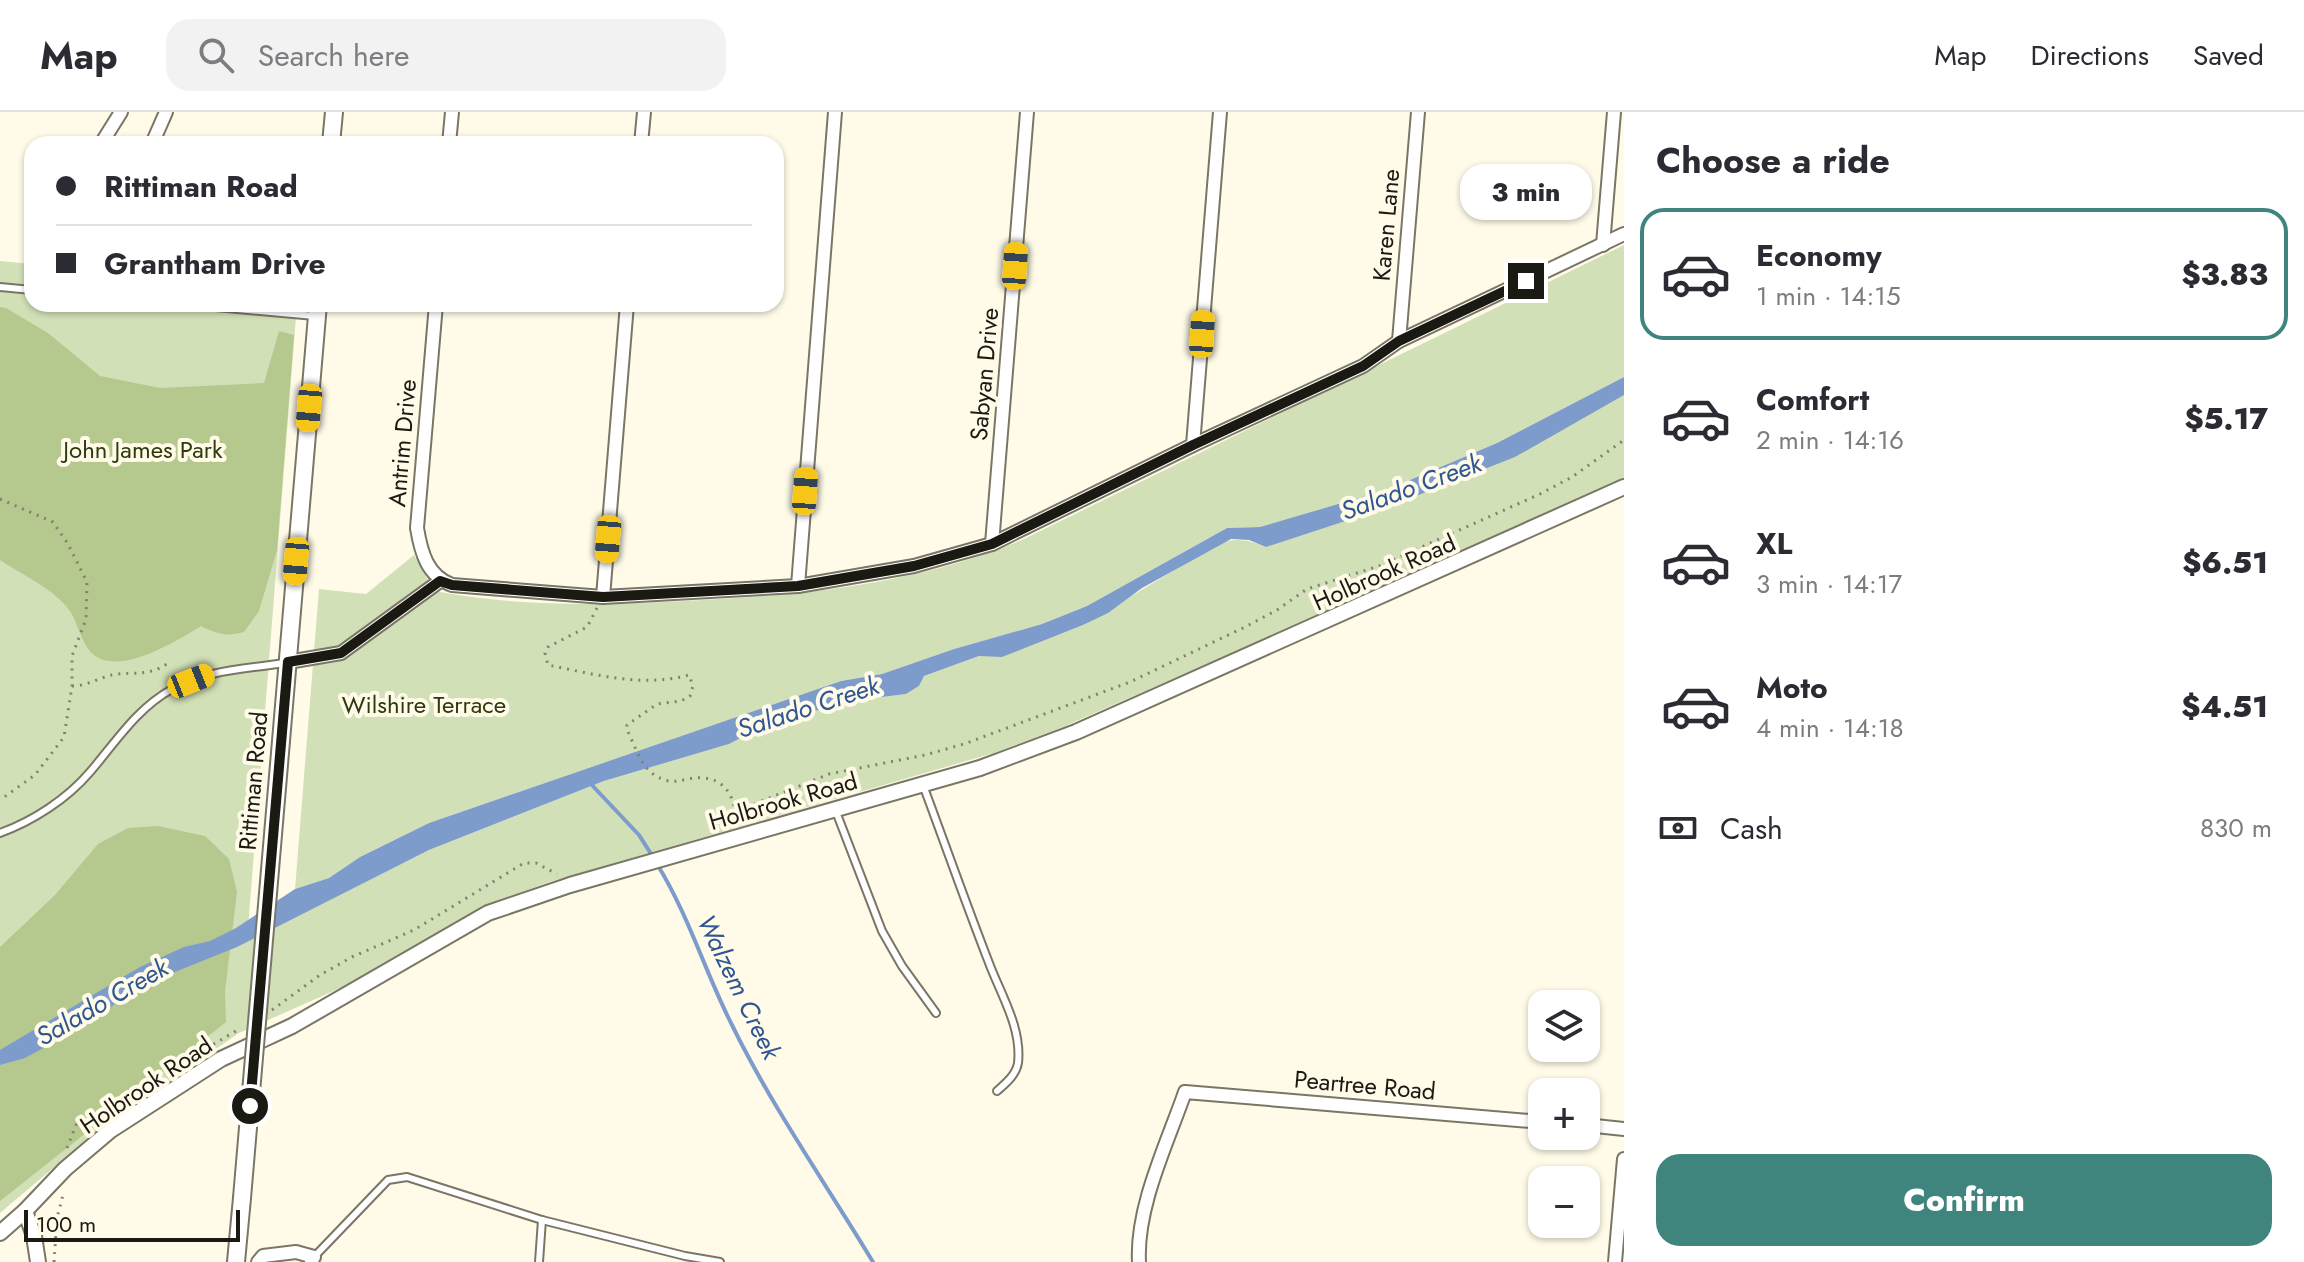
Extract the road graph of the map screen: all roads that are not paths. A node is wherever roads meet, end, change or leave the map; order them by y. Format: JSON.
{"nodes":[{"id":1,"x":121,"y":112,"type":"edge"},
{"id":2,"x":166,"y":112,"type":"edge"},
{"id":3,"x":334,"y":112,"type":"edge"},
{"id":4,"x":452,"y":112,"type":"edge"},
{"id":5,"x":644,"y":112,"type":"edge"},
{"id":6,"x":835,"y":112,"type":"edge"},
{"id":7,"x":1027,"y":112,"type":"edge"},
{"id":8,"x":1220,"y":112,"type":"edge"},
{"id":9,"x":1418,"y":112,"type":"edge"},
{"id":10,"x":1614,"y":112,"type":"edge"},
{"id":11,"x":106,"y":136,"type":"edge"},
{"id":12,"x":156,"y":136,"type":"edge"},
{"id":13,"x":332,"y":136,"type":"edge"},
{"id":14,"x":450,"y":136,"type":"edge"},
{"id":15,"x":642,"y":136,"type":"edge"},
{"id":16,"x":1624,"y":234,"type":"edge"},
{"id":17,"x":1603,"y":245,"type":"junction"},
{"id":18,"x":0,"y":287,"type":"edge"},
{"id":19,"x":24,"y":289,"type":"edge"},
{"id":20,"x":318,"y":312,"type":"edge"},
{"id":21,"x":435,"y":312,"type":"edge"},
{"id":22,"x":626,"y":312,"type":"edge"},
{"id":23,"x":1399,"y":341,"type":"junction"},
{"id":24,"x":1193,"y":445,"type":"junction"},
{"id":25,"x":1624,"y":487,"type":"edge"},
{"id":26,"x":992,"y":544,"type":"junction"},
{"id":27,"x":440,"y":581,"type":"junction"},
{"id":28,"x":798,"y":586,"type":"junction"},
{"id":29,"x":603,"y":597,"type":"junction"},
{"id":30,"x":288,"y":662,"type":"junction"},
{"id":31,"x":923,"y":785,"type":"junction"},
{"id":32,"x":835,"y":809,"type":"junction"},
{"id":33,"x":0,"y":833,"type":"edge"},
{"id":34,"x":936,"y":1013,"type":"dead end"},
{"id":35,"x":997,"y":1091,"type":"dead end"},
{"id":36,"x":1528,"y":1121,"type":"edge"},
{"id":37,"x":1600,"y":1126,"type":"edge"},
{"id":38,"x":1624,"y":1129,"type":"edge"},
{"id":39,"x":1624,"y":1159,"type":"edge"},
{"id":40,"x":25,"y":1211,"type":"junction"},
{"id":41,"x":542,"y":1220,"type":"junction"},
{"id":42,"x":0,"y":1233,"type":"edge"},
{"id":43,"x":312,"y":1259,"type":"edge"},
{"id":44,"x":38,"y":1262,"type":"edge"},
{"id":45,"x":236,"y":1262,"type":"edge"},
{"id":46,"x":258,"y":1262,"type":"edge"},
{"id":47,"x":539,"y":1262,"type":"edge"},
{"id":48,"x":720,"y":1262,"type":"edge"},
{"id":49,"x":1139,"y":1262,"type":"edge"},
{"id":50,"x":1615,"y":1262,"type":"edge"}],
"edges":[{"from":1,"to":11,"type":"street"},
{"from":2,"to":12,"type":"street"},
{"from":3,"to":13,"type":"main road"},
{"from":4,"to":14,"type":"street"},
{"from":5,"to":15,"type":"street"},
{"from":6,"to":28,"type":"street"},
{"from":7,"to":26,"type":"street","name":"Sabyan Drive"},
{"from":8,"to":24,"type":"street"},
{"from":9,"to":23,"type":"street","name":"Karen Lane"},
{"from":10,"to":17,"type":"street"},
{"from":16,"to":17,"type":"street"},
{"from":17,"to":23,"type":"street"},
{"from":18,"to":19,"type":"lane"},
{"from":20,"to":30,"type":"main road","name":"Rittiman Road"},
{"from":21,"to":27,"type":"street","name":"Antrim Drive"},
{"from":22,"to":29,"type":"street"},
{"from":23,"to":24,"type":"street"},
{"from":24,"to":26,"type":"street"},
{"from":25,"to":31,"type":"street","name":"Holbrook Road"},
{"from":26,"to":28,"type":"street"},
{"from":27,"to":29,"type":"street"},
{"from":27,"to":30,"type":"street"},
{"from":28,"to":29,"type":"street"},
{"from":30,"to":33,"type":"lane"},
{"from":30,"to":45,"type":"main road","name":"Rittiman Road","bridge":true},
{"from":31,"to":32,"type":"street","name":"Holbrook Road"},
{"from":31,"to":35,"type":"lane"},
{"from":32,"to":34,"type":"lane"},
{"from":32,"to":40,"type":"street","name":"Holbrook Road"},
{"from":36,"to":49,"type":"street","name":"Peartree Road"},
{"from":37,"to":38,"type":"street"},
{"from":39,"to":50,"type":"street"},
{"from":40,"to":42,"type":"street","name":"Holbrook Road"},
{"from":40,"to":44,"type":"street"},
{"from":41,"to":43,"type":"lane"},
{"from":41,"to":47,"type":"lane"},
{"from":41,"to":48,"type":"lane"},
{"from":43,"to":46,"type":"street"}]}
